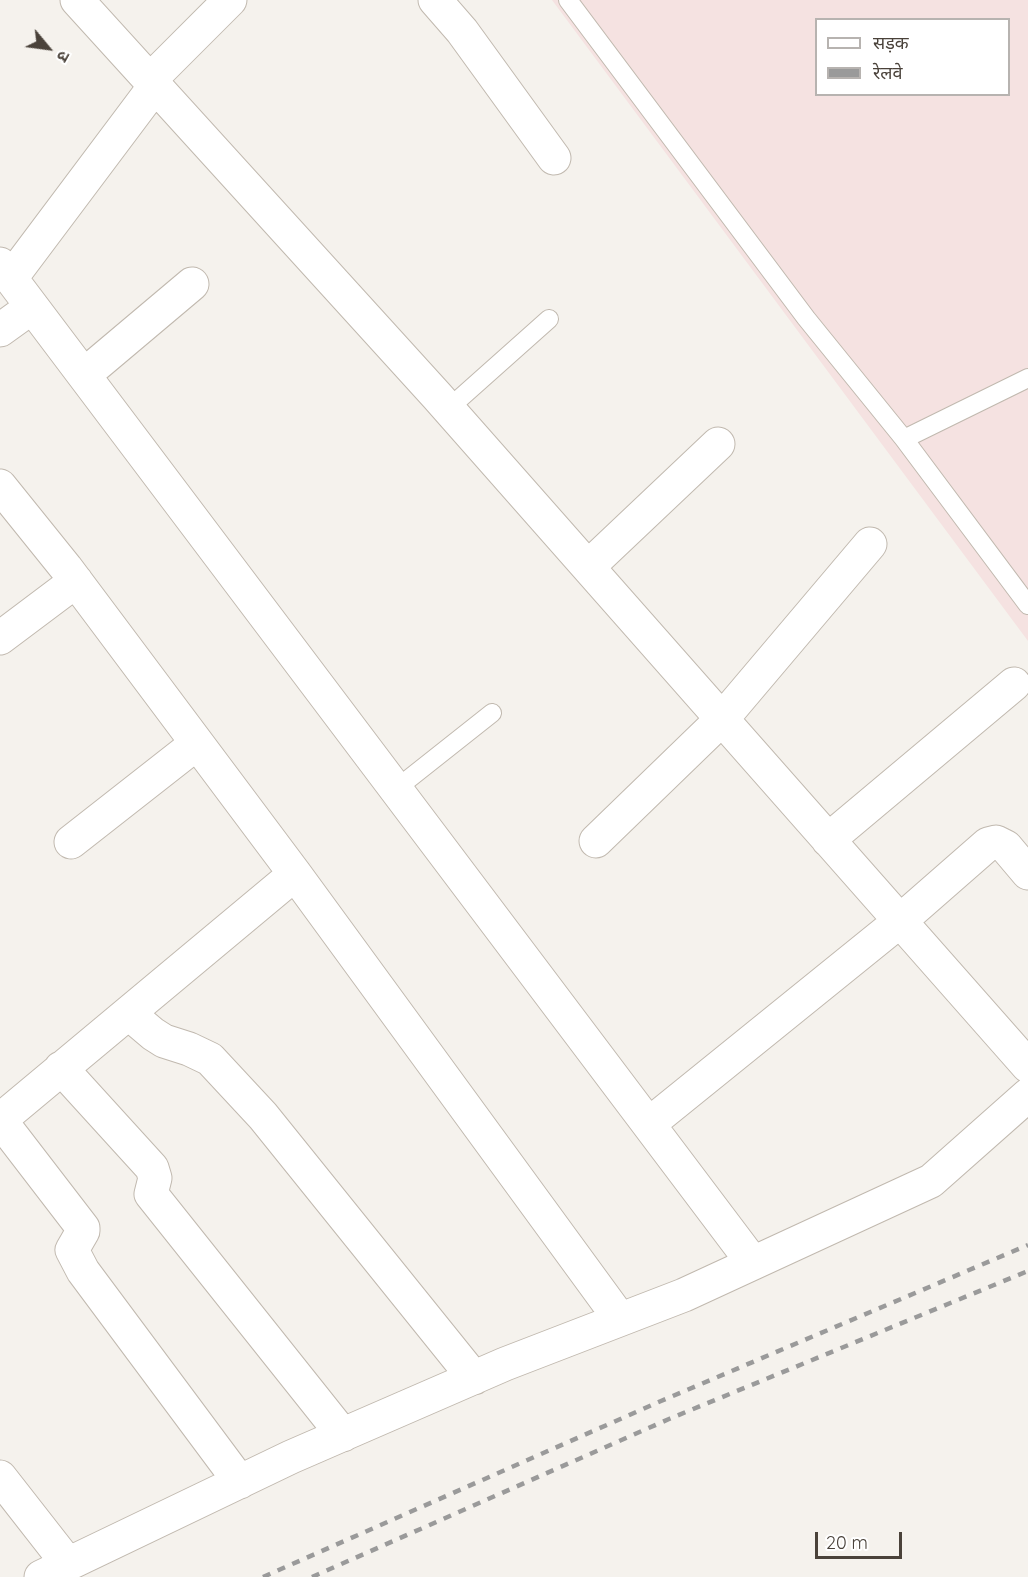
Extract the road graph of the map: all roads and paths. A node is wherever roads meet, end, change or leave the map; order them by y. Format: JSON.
{"nodes":[{"id":1,"x":77,"y":0,"type":"edge"},
{"id":2,"x":230,"y":0,"type":"edge"},
{"id":3,"x":435,"y":0,"type":"edge"},
{"id":4,"x":568,"y":0,"type":"edge"},
{"id":5,"x":152,"y":83,"type":"junction"},
{"id":6,"x":554,"y":158,"type":"dead end"},
{"id":7,"x":5,"y":271,"type":"edge"},
{"id":8,"x":192,"y":284,"type":"dead end"},
{"id":9,"x":32,"y":307,"type":"junction"},
{"id":10,"x":549,"y":319,"type":"dead end"},
{"id":11,"x":0,"y":330,"type":"edge"},
{"id":12,"x":84,"y":375,"type":"junction"},
{"id":13,"x":1028,"y":378,"type":"edge"},
{"id":14,"x":448,"y":409,"type":"junction"},
{"id":15,"x":904,"y":439,"type":"junction"},
{"id":16,"x":718,"y":444,"type":"dead end"},
{"id":17,"x":0,"y":486,"type":"edge"},
{"id":18,"x":870,"y":544,"type":"dead end"},
{"id":19,"x":588,"y":567,"type":"junction"},
{"id":20,"x":76,"y":581,"type":"junction"},
{"id":21,"x":1028,"y":605,"type":"edge"},
{"id":22,"x":0,"y":638,"type":"edge"},
{"id":23,"x":1014,"y":684,"type":"dead end"},
{"id":24,"x":492,"y":713,"type":"dead end"},
{"id":25,"x":722,"y":719,"type":"junction"},
{"id":26,"x":196,"y":744,"type":"junction"},
{"id":27,"x":396,"y":789,"type":"junction"},
{"id":28,"x":828,"y":840,"type":"junction"},
{"id":29,"x":596,"y":841,"type":"dead end"},
{"id":30,"x":71,"y":842,"type":"dead end"},
{"id":31,"x":1028,"y":873,"type":"edge"},
{"id":32,"x":295,"y":874,"type":"junction"},
{"id":33,"x":900,"y":921,"type":"junction"},
{"id":34,"x":130,"y":1012,"type":"junction"},
{"id":35,"x":1028,"y":1066,"type":"edge"},
{"id":36,"x":62,"y":1068,"type":"junction"},
{"id":37,"x":1028,"y":1095,"type":"edge"},
{"id":38,"x":648,"y":1124,"type":"junction"},
{"id":39,"x":753,"y":1263,"type":"junction"},
{"id":40,"x":620,"y":1319,"type":"junction"},
{"id":41,"x":474,"y":1378,"type":"junction"},
{"id":42,"x":343,"y":1435,"type":"junction"},
{"id":43,"x":0,"y":1477,"type":"edge"},
{"id":44,"x":240,"y":1482,"type":"junction"},
{"id":45,"x":55,"y":1570,"type":"edge"}],
"edges":[{"from":1,"to":5,"type":"street"},
{"from":2,"to":5,"type":"street"},
{"from":3,"to":6,"type":"street"},
{"from":4,"to":15,"type":"lane"},
{"from":5,"to":7,"type":"street"},
{"from":5,"to":14,"type":"street"},
{"from":7,"to":9,"type":"street"},
{"from":8,"to":12,"type":"street"},
{"from":9,"to":11,"type":"street"},
{"from":9,"to":12,"type":"street"},
{"from":10,"to":14,"type":"lane"},
{"from":12,"to":27,"type":"street"},
{"from":13,"to":15,"type":"lane"},
{"from":14,"to":19,"type":"street"},
{"from":15,"to":21,"type":"lane"},
{"from":16,"to":19,"type":"street"},
{"from":17,"to":20,"type":"street"},
{"from":18,"to":25,"type":"street"},
{"from":19,"to":25,"type":"street"},
{"from":20,"to":22,"type":"street"},
{"from":20,"to":26,"type":"street"},
{"from":23,"to":28,"type":"street"},
{"from":24,"to":27,"type":"lane"},
{"from":25,"to":28,"type":"street"},
{"from":25,"to":29,"type":"street"},
{"from":26,"to":30,"type":"street"},
{"from":26,"to":32,"type":"street"},
{"from":27,"to":38,"type":"street"},
{"from":28,"to":33,"type":"street"},
{"from":31,"to":33,"type":"street"},
{"from":32,"to":34,"type":"street"},
{"from":32,"to":40,"type":"street"},
{"from":33,"to":35,"type":"street"},
{"from":33,"to":38,"type":"street"},
{"from":34,"to":36,"type":"street"},
{"from":34,"to":41,"type":"street"},
{"from":36,"to":42,"type":"street"},
{"from":36,"to":44,"type":"street"},
{"from":37,"to":39,"type":"street"},
{"from":38,"to":39,"type":"street"},
{"from":39,"to":40,"type":"street"},
{"from":40,"to":41,"type":"street"},
{"from":41,"to":42,"type":"street"},
{"from":42,"to":44,"type":"street"},
{"from":43,"to":45,"type":"street"},
{"from":44,"to":45,"type":"street"}]}
